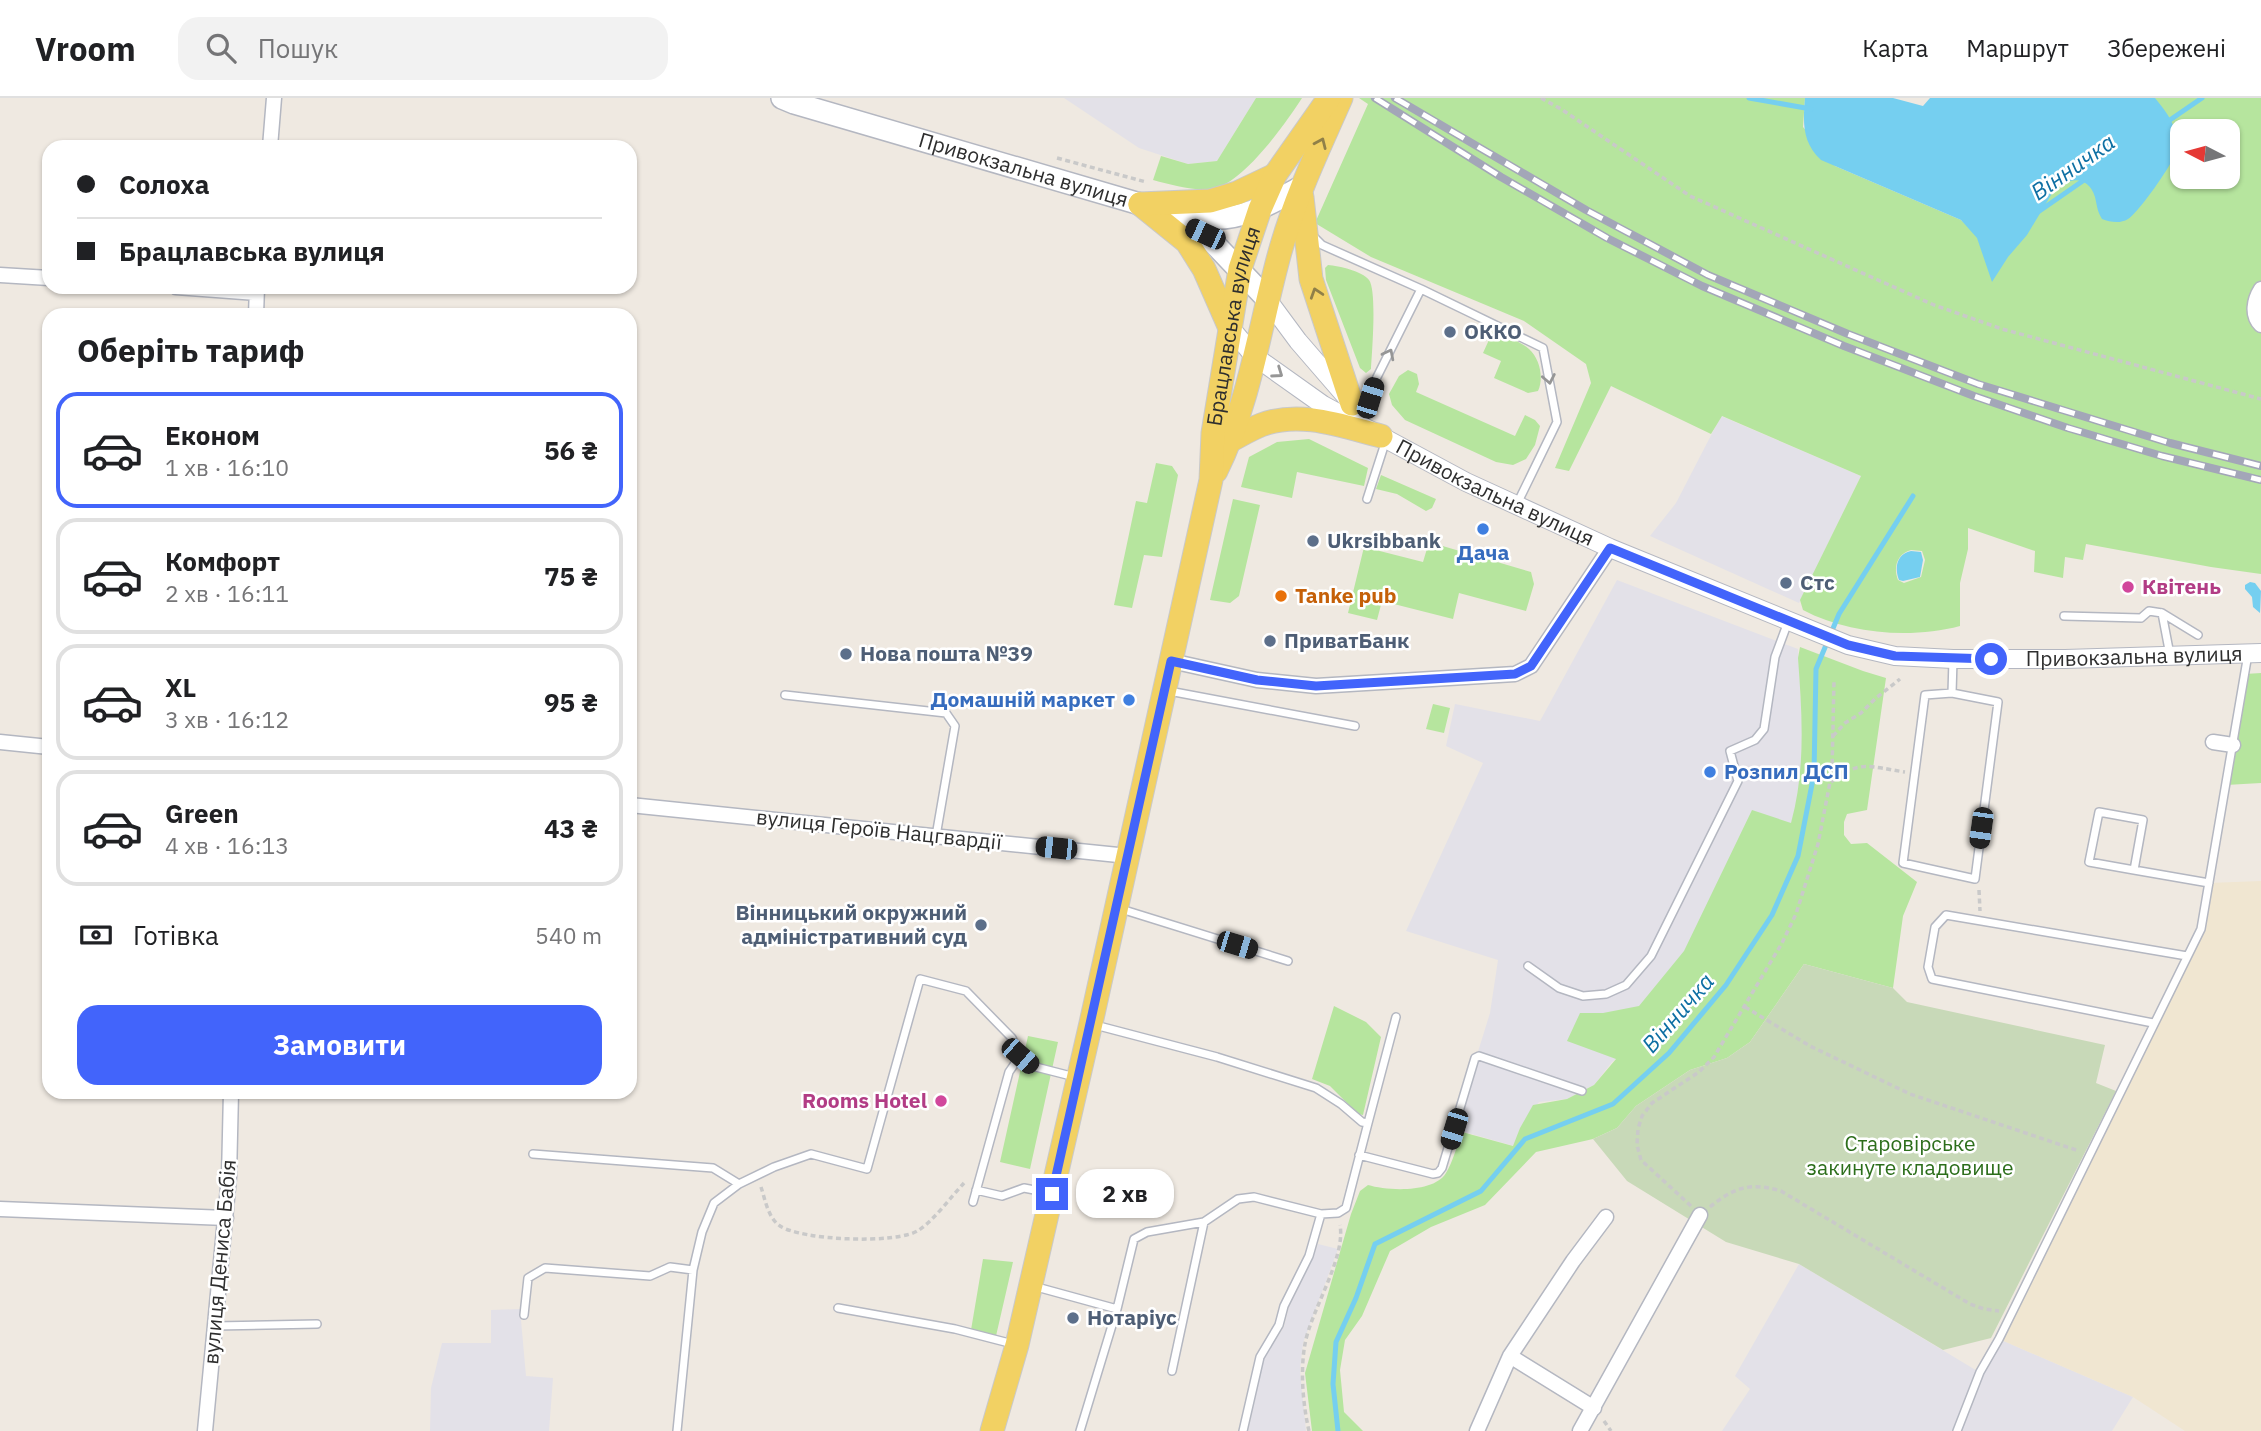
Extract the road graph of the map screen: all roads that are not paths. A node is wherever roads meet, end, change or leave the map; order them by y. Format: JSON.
{"nodes":[{"id":1,"x":274,"y":98,"type":"edge"},
{"id":2,"x":782,"y":98,"type":"edge"},
{"id":3,"x":1329,"y":98,"type":"edge"},
{"id":4,"x":1341,"y":98,"type":"edge"},
{"id":5,"x":271,"y":140,"type":"edge"},
{"id":6,"x":1275,"y":175,"type":"junction"},
{"id":7,"x":1301,"y":187,"type":"junction"},
{"id":8,"x":1143,"y":193,"type":"junction"},
{"id":9,"x":1260,"y":209,"type":"junction"},
{"id":10,"x":1306,"y":229,"type":"junction"},
{"id":11,"x":1240,"y":269,"type":"junction"},
{"id":12,"x":0,"y":275,"type":"edge"},
{"id":13,"x":42,"y":278,"type":"edge"},
{"id":14,"x":1421,"y":289,"type":"junction"},
{"id":15,"x":2261,"y":289,"type":"edge"},
{"id":16,"x":1267,"y":299,"type":"junction"},
{"id":17,"x":2261,"y":325,"type":"edge"},
{"id":18,"x":1229,"y":326,"type":"junction"},
{"id":19,"x":1254,"y":356,"type":"junction"},
{"id":20,"x":1358,"y":411,"type":"junction"},
{"id":21,"x":1384,"y":437,"type":"junction"},
{"id":22,"x":1231,"y":440,"type":"junction"},
{"id":23,"x":1211,"y":480,"type":"junction"},
{"id":24,"x":1367,"y":499,"type":"dead end"},
{"id":25,"x":1517,"y":505,"type":"junction"},
{"id":26,"x":1610,"y":548,"type":"junction"},
{"id":27,"x":2162,"y":613,"type":"junction"},
{"id":28,"x":2064,"y":616,"type":"dead end"},
{"id":29,"x":1788,"y":621,"type":"junction"},
{"id":30,"x":2198,"y":635,"type":"dead end"},
{"id":31,"x":2254,"y":653,"type":"edge"},
{"id":32,"x":2170,"y":656,"type":"junction"},
{"id":33,"x":1953,"y":659,"type":"junction"},
{"id":34,"x":1171,"y":661,"type":"junction"},
{"id":35,"x":1165,"y":690,"type":"junction"},
{"id":36,"x":1952,"y":693,"type":"junction"},
{"id":37,"x":785,"y":695,"type":"dead end"},
{"id":38,"x":1355,"y":726,"type":"dead end"},
{"id":39,"x":0,"y":742,"type":"edge"},
{"id":40,"x":2213,"y":742,"type":"dead end"},
{"id":41,"x":2233,"y":745,"type":"junction"},
{"id":42,"x":42,"y":746,"type":"edge"},
{"id":43,"x":637,"y":806,"type":"edge"},
{"id":44,"x":936,"y":836,"type":"junction"},
{"id":45,"x":1128,"y":856,"type":"junction"},
{"id":46,"x":2134,"y":870,"type":"junction"},
{"id":47,"x":2209,"y":883,"type":"junction"},
{"id":48,"x":1117,"y":907,"type":"junction"},
{"id":49,"x":2187,"y":956,"type":"junction"},
{"id":50,"x":1288,"y":961,"type":"dead end"},
{"id":51,"x":1528,"y":966,"type":"dead end"},
{"id":52,"x":1396,"y":1017,"type":"dead end"},
{"id":53,"x":1091,"y":1023,"type":"junction"},
{"id":54,"x":2153,"y":1023,"type":"junction"},
{"id":55,"x":1020,"y":1056,"type":"junction"},
{"id":56,"x":1079,"y":1078,"type":"junction"},
{"id":57,"x":1582,"y":1091,"type":"dead end"},
{"id":58,"x":231,"y":1099,"type":"edge"},
{"id":59,"x":1368,"y":1123,"type":"junction"},
{"id":60,"x":533,"y":1154,"type":"dead end"},
{"id":61,"x":1360,"y":1155,"type":"junction"},
{"id":62,"x":739,"y":1184,"type":"junction"},
{"id":63,"x":976,"y":1190,"type":"junction"},
{"id":64,"x":1052,"y":1194,"type":"junction"},
{"id":65,"x":972,"y":1202,"type":"dead end"},
{"id":66,"x":0,"y":1209,"type":"edge"},
{"id":67,"x":1321,"y":1214,"type":"junction"},
{"id":68,"x":1700,"y":1215,"type":"road end"},
{"id":69,"x":1606,"y":1217,"type":"dead end"},
{"id":70,"x":226,"y":1218,"type":"junction"},
{"id":71,"x":1204,"y":1222,"type":"junction"},
{"id":72,"x":693,"y":1270,"type":"junction"},
{"id":73,"x":1031,"y":1285,"type":"junction"},
{"id":74,"x":838,"y":1308,"type":"dead end"},
{"id":75,"x":1117,"y":1309,"type":"junction"},
{"id":76,"x":524,"y":1315,"type":"dead end"},
{"id":77,"x":317,"y":1324,"type":"dead end"},
{"id":78,"x":215,"y":1326,"type":"junction"},
{"id":79,"x":1017,"y":1345,"type":"junction"},
{"id":80,"x":1510,"y":1356,"type":"junction"},
{"id":81,"x":1172,"y":1371,"type":"dead end"},
{"id":82,"x":1594,"y":1408,"type":"junction"},
{"id":83,"x":205,"y":1431,"type":"edge"},
{"id":84,"x":677,"y":1431,"type":"edge"},
{"id":85,"x":992,"y":1431,"type":"edge"},
{"id":86,"x":1080,"y":1431,"type":"edge"},
{"id":87,"x":1244,"y":1431,"type":"edge"},
{"id":88,"x":1477,"y":1431,"type":"edge"},
{"id":89,"x":1580,"y":1431,"type":"edge"},
{"id":90,"x":1957,"y":1431,"type":"edge"}],
"edges":[{"from":1,"to":5,"type":"street"},
{"from":2,"to":8,"type":"main road","name":"Привокзальна вулиця"},
{"from":3,"to":6,"type":"main road","name":"Брацлавська вулиця"},
{"from":7,"to":4,"type":"main road","name":"Брацлавська вулиця","one_way":true},
{"from":6,"to":8,"type":"main road"},
{"from":6,"to":9,"type":"main road","name":"Брацлавська вулиця"},
{"from":7,"to":9,"type":"main road"},
{"from":7,"to":10,"type":"main road"},
{"from":7,"to":16,"type":"main road","name":"Брацлавська вулиця"},
{"from":8,"to":9,"type":"main road"},
{"from":8,"to":11,"type":"main road","name":"Привокзальна вулиця"},
{"from":8,"to":18,"type":"main road"},
{"from":9,"to":11,"type":"main road","name":"Брацлавська вулиця"},
{"from":10,"to":14,"type":"lane"},
{"from":20,"to":10,"type":"main road","one_way":true},
{"from":11,"to":16,"type":"main road","name":"Привокзальна вулиця"},
{"from":11,"to":18,"type":"main road","name":"Брацлавська вулиця"},
{"from":12,"to":13,"type":"street"},
{"from":20,"to":14,"type":"lane","one_way":true},
{"from":14,"to":25,"type":"lane","one_way":true},
{"from":15,"to":17,"type":"street"},
{"from":16,"to":19,"type":"main road","name":"Брацлавська вулиця"},
{"from":16,"to":20,"type":"street","name":"Привокзальна вулиця"},
{"from":18,"to":19,"type":"street","name":"Привокзальна вулиця"},
{"from":18,"to":23,"type":"main road","name":"Брацлавська вулиця"},
{"from":19,"to":21,"type":"street","name":"Привокзальна вулиця","one_way":true},
{"from":19,"to":22,"type":"main road","name":"Брацлавська вулиця"},
{"from":20,"to":21,"type":"street","name":"Привокзальна вулиця"},
{"from":21,"to":22,"type":"main road"},
{"from":21,"to":24,"type":"lane"},
{"from":21,"to":25,"type":"street","name":"Привокзальна вулиця"},
{"from":22,"to":23,"type":"main road","name":"Брацлавська вулиця"},
{"from":23,"to":34,"type":"main road","name":"Брацлавська вулиця"},
{"from":25,"to":26,"type":"street","name":"Привокзальна вулиця"},
{"from":26,"to":29,"type":"street","name":"Привокзальна вулиця"},
{"from":26,"to":34,"type":"street"},
{"from":27,"to":28,"type":"lane"},
{"from":27,"to":30,"type":"lane"},
{"from":27,"to":32,"type":"lane"},
{"from":29,"to":33,"type":"street","name":"Привокзальна вулиця"},
{"from":29,"to":51,"type":"lane"},
{"from":31,"to":32,"type":"street","name":"Привокзальна вулиця"},
{"from":31,"to":41,"type":"lane"},
{"from":32,"to":33,"type":"street","name":"Привокзальна вулиця"},
{"from":33,"to":36,"type":"lane"},
{"from":34,"to":35,"type":"main road","name":"Брацлавська вулиця"},
{"from":35,"to":38,"type":"lane"},
{"from":35,"to":45,"type":"main road","name":"Брацлавська вулиця"},
{"from":36,"to":36,"type":"lane"},
{"from":37,"to":44,"type":"lane"},
{"from":39,"to":42,"type":"street"},
{"from":40,"to":41,"type":"street"},
{"from":41,"to":47,"type":"lane"},
{"from":43,"to":44,"type":"street","name":"вулиця Героїв Нацгвардії"},
{"from":44,"to":45,"type":"street","name":"вулиця Героїв Нацгвардії"},
{"from":45,"to":48,"type":"main road","name":"Брацлавська вулиця"},
{"from":46,"to":46,"type":"lane"},
{"from":46,"to":47,"type":"lane"},
{"from":47,"to":49,"type":"lane"},
{"from":48,"to":50,"type":"lane"},
{"from":48,"to":53,"type":"main road","name":"Брацлавська вулиця"},
{"from":49,"to":54,"type":"lane"},
{"from":49,"to":54,"type":"lane"},
{"from":52,"to":59,"type":"lane"},
{"from":53,"to":56,"type":"main road","name":"Брацлавська вулиця"},
{"from":53,"to":59,"type":"lane"},
{"from":54,"to":90,"type":"lane"},
{"from":55,"to":56,"type":"lane"},
{"from":55,"to":62,"type":"lane"},
{"from":55,"to":63,"type":"lane"},
{"from":56,"to":64,"type":"main road","name":"Брацлавська вулиця"},
{"from":57,"to":61,"type":"lane"},
{"from":58,"to":70,"type":"street","name":"вулиця Дениса Бабія"},
{"from":59,"to":61,"type":"lane"},
{"from":60,"to":62,"type":"lane"},
{"from":61,"to":67,"type":"lane"},
{"from":62,"to":72,"type":"lane"},
{"from":63,"to":64,"type":"lane"},
{"from":63,"to":65,"type":"lane"},
{"from":64,"to":73,"type":"main road","name":"Брацлавська вулиця"},
{"from":66,"to":70,"type":"street"},
{"from":67,"to":71,"type":"lane"},
{"from":67,"to":87,"type":"lane"},
{"from":68,"to":82,"type":"street"},
{"from":69,"to":80,"type":"street"},
{"from":70,"to":78,"type":"street","name":"вулиця Дениса Бабія"},
{"from":71,"to":75,"type":"lane"},
{"from":71,"to":81,"type":"lane"},
{"from":72,"to":76,"type":"lane"},
{"from":72,"to":84,"type":"lane"},
{"from":73,"to":75,"type":"lane"},
{"from":73,"to":79,"type":"main road","name":"Брацлавська вулиця"},
{"from":74,"to":79,"type":"lane"},
{"from":75,"to":86,"type":"lane"},
{"from":77,"to":78,"type":"lane"},
{"from":78,"to":83,"type":"street","name":"вулиця Дениса Бабія"},
{"from":79,"to":85,"type":"main road","name":"Брацлавська вулиця"},
{"from":80,"to":82,"type":"street"},
{"from":80,"to":88,"type":"street"},
{"from":82,"to":89,"type":"street"}]}
